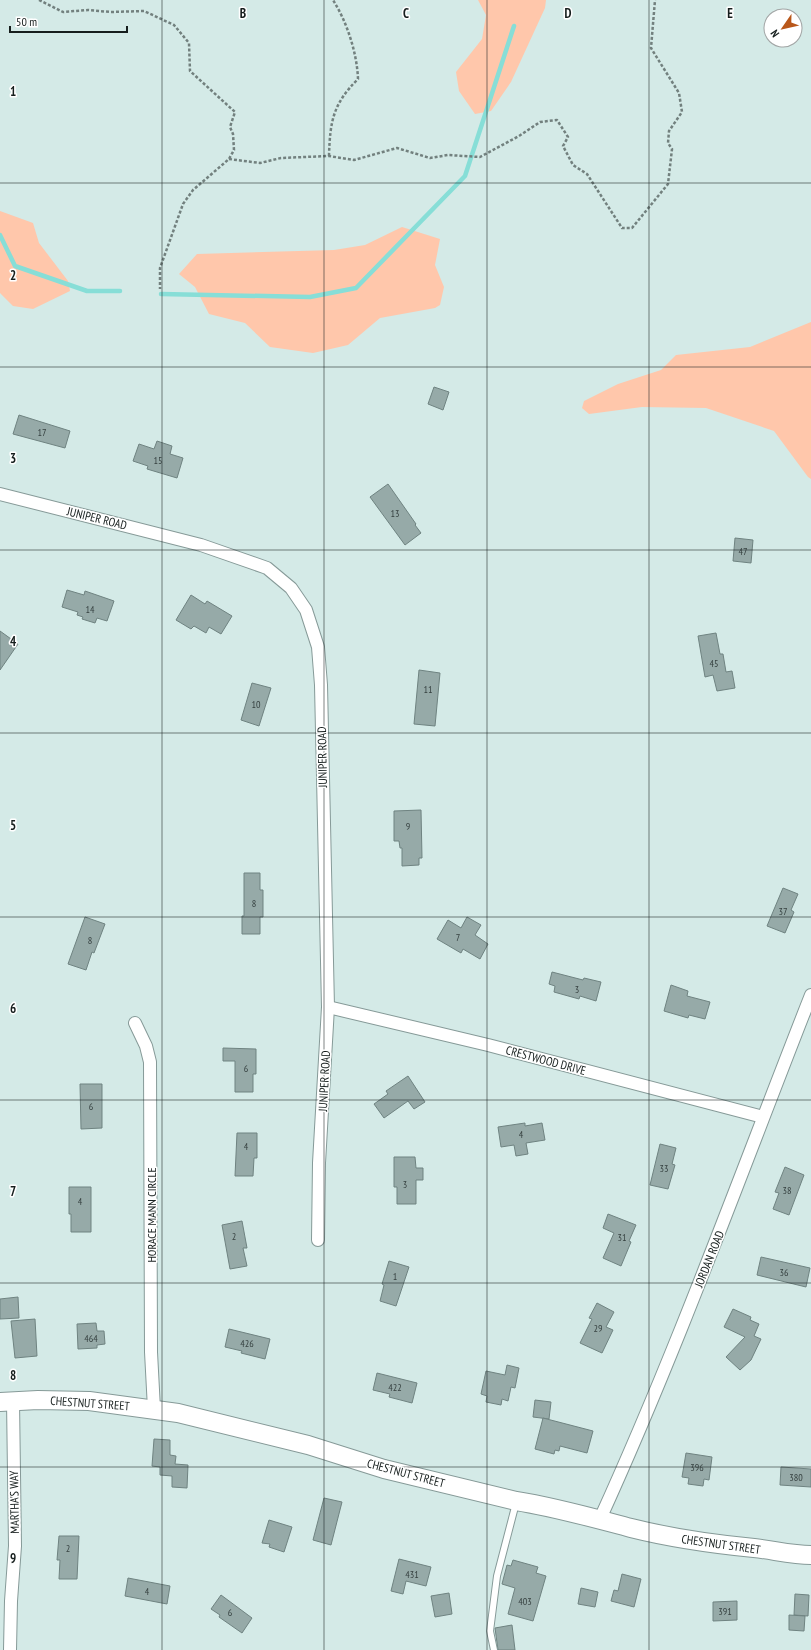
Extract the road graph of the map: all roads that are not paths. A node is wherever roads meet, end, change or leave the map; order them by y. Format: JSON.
{"nodes":[{"id":1,"x":0,"y":494,"type":"edge"},
{"id":2,"x":811,"y":995,"type":"edge"},
{"id":3,"x":328,"y":1007,"type":"junction"},
{"id":4,"x":135,"y":1023,"type":"dead end"},
{"id":5,"x":763,"y":1117,"type":"junction"},
{"id":6,"x":318,"y":1240,"type":"dead end"},
{"id":7,"x":6,"y":1402,"type":"edge"},
{"id":8,"x":154,"y":1409,"type":"junction"},
{"id":9,"x":516,"y":1501,"type":"junction"},
{"id":10,"x":600,"y":1519,"type":"junction"},
{"id":11,"x":811,"y":1555,"type":"edge"},
{"id":12,"x":10,"y":1650,"type":"edge"},
{"id":13,"x":494,"y":1650,"type":"edge"}],
"edges":[{"from":1,"to":3,"type":"street","name":"JUNIPER ROAD"},
{"from":2,"to":5,"type":"street","name":"JORDAN ROAD"},
{"from":3,"to":5,"type":"street","name":"CRESTWOOD DRIVE"},
{"from":3,"to":6,"type":"street","name":"JUNIPER ROAD"},
{"from":4,"to":8,"type":"street","name":"HORACE MANN CIRCLE"},
{"from":5,"to":10,"type":"street","name":"JORDAN ROAD"},
{"from":7,"to":8,"type":"main road","name":"CHESTNUT STREET"},
{"from":7,"to":12,"type":"street","name":"MARTHA'S WAY"},
{"from":8,"to":9,"type":"main road","name":"CHESTNUT STREET"},
{"from":9,"to":10,"type":"main road","name":"CHESTNUT STREET"},
{"from":9,"to":13,"type":"lane"},
{"from":10,"to":11,"type":"main road","name":"CHESTNUT STREET"}]}
